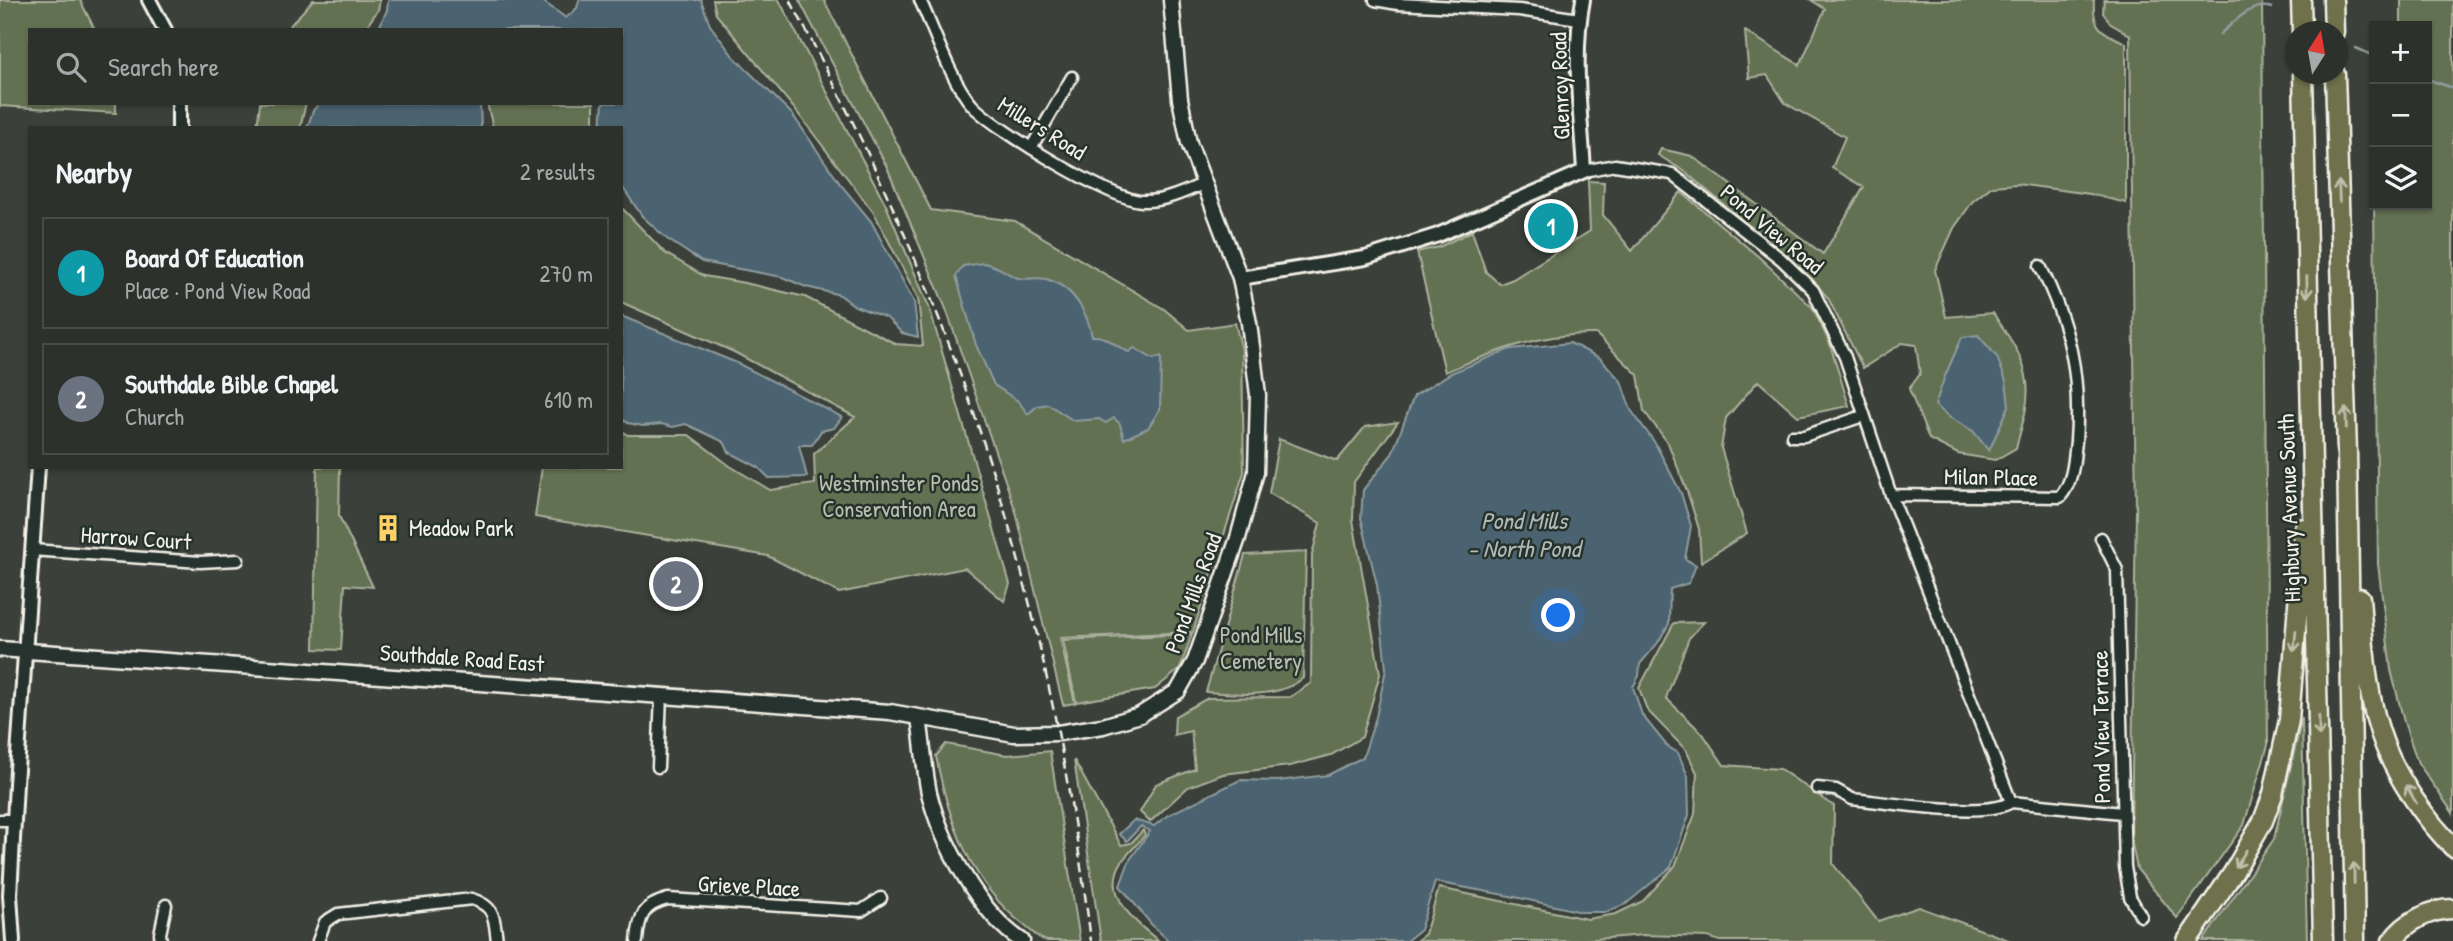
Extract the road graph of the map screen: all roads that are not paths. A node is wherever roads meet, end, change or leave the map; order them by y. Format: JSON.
{"nodes":[{"id":1,"x":149,"y":0,"type":"edge"},
{"id":2,"x":920,"y":0,"type":"edge"},
{"id":3,"x":1171,"y":0,"type":"edge"},
{"id":4,"x":1375,"y":0,"type":"edge"},
{"id":5,"x":1583,"y":0,"type":"edge"},
{"id":6,"x":2301,"y":0,"type":"edge"},
{"id":7,"x":2333,"y":0,"type":"edge"},
{"id":8,"x":1579,"y":19,"type":"junction"},
{"id":9,"x":2302,"y":21,"type":"edge"},
{"id":10,"x":2334,"y":21,"type":"edge"},
{"id":11,"x":164,"y":28,"type":"edge"},
{"id":12,"x":1072,"y":77,"type":"dead end"},
{"id":13,"x":2303,"y":84,"type":"edge"},
{"id":14,"x":2335,"y":84,"type":"edge"},
{"id":15,"x":179,"y":105,"type":"edge"},
{"id":16,"x":179,"y":126,"type":"edge"},
{"id":17,"x":1031,"y":148,"type":"junction"},
{"id":18,"x":1584,"y":171,"type":"junction"},
{"id":19,"x":1203,"y":184,"type":"junction"},
{"id":20,"x":2040,"y":266,"type":"dead end"},
{"id":21,"x":1240,"y":278,"type":"junction"},
{"id":22,"x":1863,"y":416,"type":"junction"},
{"id":23,"x":1792,"y":436,"type":"dead end"},
{"id":24,"x":2311,"y":451,"type":"junction"},
{"id":25,"x":2347,"y":452,"type":"junction"},
{"id":26,"x":38,"y":469,"type":"edge"},
{"id":27,"x":1891,"y":495,"type":"junction"},
{"id":28,"x":2101,"y":538,"type":"dead end"},
{"id":29,"x":32,"y":550,"type":"junction"},
{"id":30,"x":238,"y":560,"type":"dead end"},
{"id":31,"x":0,"y":649,"type":"edge"},
{"id":32,"x":26,"y":651,"type":"junction"},
{"id":33,"x":661,"y":695,"type":"junction"},
{"id":34,"x":919,"y":719,"type":"junction"},
{"id":35,"x":658,"y":767,"type":"dead end"},
{"id":36,"x":1817,"y":789,"type":"dead end"},
{"id":37,"x":2011,"y":802,"type":"junction"},
{"id":38,"x":2122,"y":813,"type":"junction"},
{"id":39,"x":0,"y":820,"type":"edge"},
{"id":40,"x":14,"y":820,"type":"junction"},
{"id":41,"x":2453,"y":847,"type":"edge"},
{"id":42,"x":881,"y":898,"type":"dead end"},
{"id":43,"x":166,"y":905,"type":"dead end"},
{"id":44,"x":2453,"y":909,"type":"edge"},
{"id":45,"x":2141,"y":916,"type":"dead end"},
{"id":46,"x":13,"y":941,"type":"edge"},
{"id":47,"x":161,"y":941,"type":"edge"},
{"id":48,"x":318,"y":941,"type":"edge"},
{"id":49,"x":497,"y":941,"type":"edge"},
{"id":50,"x":638,"y":941,"type":"edge"},
{"id":51,"x":1022,"y":941,"type":"edge"},
{"id":52,"x":2187,"y":941,"type":"edge"},
{"id":53,"x":2323,"y":941,"type":"edge"},
{"id":54,"x":2355,"y":941,"type":"edge"},
{"id":55,"x":2392,"y":941,"type":"edge"}],
"edges":[{"from":1,"to":11,"type":"street"},
{"from":2,"to":17,"type":"street","name":"Millers Road"},
{"from":3,"to":19,"type":"main road","name":"Pond Mills Road"},
{"from":4,"to":8,"type":"street"},
{"from":5,"to":8,"type":"street","name":"Glenroy Road"},
{"from":6,"to":9,"type":"highway"},
{"from":7,"to":10,"type":"highway"},
{"from":8,"to":18,"type":"street","name":"Glenroy Road"},
{"from":12,"to":17,"type":"street"},
{"from":13,"to":24,"type":"highway","name":"Highbury Avenue South","one_way":true},
{"from":25,"to":14,"type":"highway","one_way":true},
{"from":15,"to":16,"type":"street"},
{"from":17,"to":19,"type":"street","name":"Millers Road"},
{"from":18,"to":21,"type":"street","name":"Pond View Road"},
{"from":18,"to":22,"type":"street","name":"Pond View Road"},
{"from":19,"to":21,"type":"main road","name":"Pond Mills Road"},
{"from":20,"to":27,"type":"street","name":"Milan Place"},
{"from":21,"to":34,"type":"main road","name":"Pond Mills Road"},
{"from":22,"to":23,"type":"street"},
{"from":22,"to":27,"type":"street","name":"Pond View Road"},
{"from":24,"to":52,"type":"highway","one_way":true},
{"from":24,"to":53,"type":"highway","name":"Highbury Avenue South","one_way":true},
{"from":41,"to":25,"type":"highway","one_way":true},
{"from":54,"to":25,"type":"highway","one_way":true},
{"from":26,"to":29,"type":"street"},
{"from":27,"to":37,"type":"street","name":"Pond View Road"},
{"from":28,"to":38,"type":"street","name":"Pond View Terrace"},
{"from":29,"to":30,"type":"street","name":"Harrow Court"},
{"from":29,"to":32,"type":"street"},
{"from":31,"to":32,"type":"main road","name":"Southdale Road East"},
{"from":32,"to":33,"type":"main road","name":"Southdale Road East"},
{"from":32,"to":40,"type":"street"},
{"from":33,"to":34,"type":"main road","name":"Southdale Road East"},
{"from":33,"to":35,"type":"street"},
{"from":34,"to":51,"type":"main road"},
{"from":36,"to":37,"type":"street"},
{"from":37,"to":38,"type":"street"},
{"from":38,"to":45,"type":"street","name":"Pond View Terrace"},
{"from":39,"to":40,"type":"street"},
{"from":40,"to":46,"type":"street"},
{"from":42,"to":50,"type":"street","name":"Grieve Place"},
{"from":43,"to":47,"type":"street"},
{"from":44,"to":55,"type":"highway"},
{"from":48,"to":49,"type":"street"}]}
